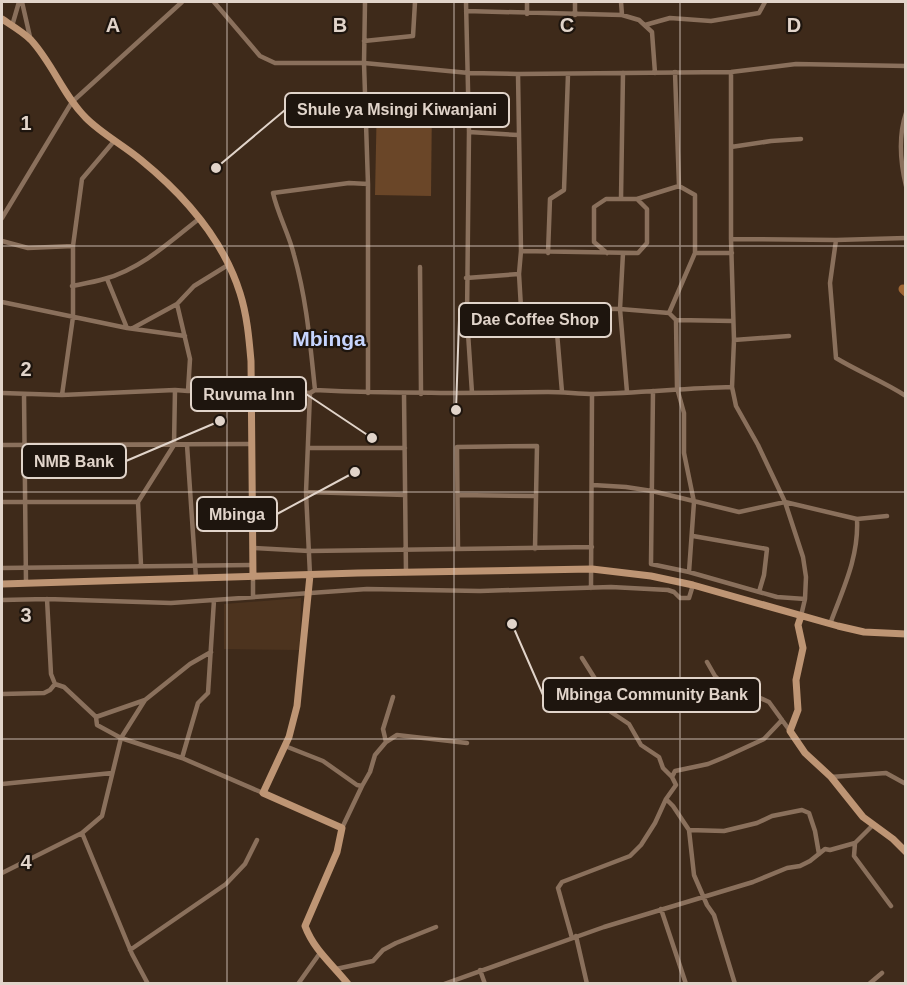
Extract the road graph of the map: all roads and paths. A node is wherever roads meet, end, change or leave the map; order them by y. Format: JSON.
{"nodes":[{"id":1,"x":21,"y":2,"type":"edge"},
{"id":2,"x":182,"y":2,"type":"edge"},
{"id":3,"x":214,"y":2,"type":"edge"},
{"id":4,"x":365,"y":2,"type":"edge"},
{"id":5,"x":415,"y":2,"type":"edge"},
{"id":6,"x":466,"y":2,"type":"edge"},
{"id":7,"x":528,"y":2,"type":"edge"},
{"id":8,"x":575,"y":2,"type":"edge"},
{"id":9,"x":621,"y":2,"type":"edge"},
{"id":10,"x":765,"y":2,"type":"edge"},
{"id":11,"x":466,"y":11,"type":"junction"},
{"id":12,"x":527,"y":14,"type":"junction"},
{"id":13,"x":575,"y":15,"type":"junction"},
{"id":14,"x":622,"y":15,"type":"junction"},
{"id":15,"x":2,"y":18,"type":"edge"},
{"id":16,"x":645,"y":25,"type":"junction"},
{"id":17,"x":12,"y":26,"type":"junction"},
{"id":18,"x":30,"y":40,"type":"junction"},
{"id":19,"x":364,"y":41,"type":"junction"},
{"id":20,"x":364,"y":63,"type":"junction"},
{"id":21,"x":906,"y":66,"type":"edge"},
{"id":22,"x":675,"y":72,"type":"junction"},
{"id":23,"x":731,"y":72,"type":"junction"},
{"id":24,"x":469,"y":73,"type":"junction"},
{"id":25,"x":623,"y":73,"type":"junction"},
{"id":26,"x":655,"y":73,"type":"junction"},
{"id":27,"x":518,"y":74,"type":"junction"},
{"id":28,"x":568,"y":74,"type":"junction"},
{"id":29,"x":72,"y":102,"type":"junction"},
{"id":30,"x":906,"y":113,"type":"edge"},
{"id":31,"x":469,"y":132,"type":"junction"},
{"id":32,"x":518,"y":135,"type":"junction"},
{"id":33,"x":115,"y":140,"type":"junction"},
{"id":34,"x":801,"y":140,"type":"dead end"},
{"id":35,"x":731,"y":147,"type":"junction"},
{"id":36,"x":368,"y":184,"type":"junction"},
{"id":37,"x":679,"y":186,"type":"junction"},
{"id":38,"x":906,"y":186,"type":"edge"},
{"id":39,"x":621,"y":199,"type":"junction"},
{"id":40,"x":637,"y":199,"type":"junction"},
{"id":41,"x":2,"y":218,"type":"edge"},
{"id":42,"x":200,"y":218,"type":"junction"},
{"id":43,"x":906,"y":238,"type":"edge"},
{"id":44,"x":731,"y":239,"type":"junction"},
{"id":45,"x":837,"y":240,"type":"junction"},
{"id":46,"x":2,"y":241,"type":"edge"},
{"id":47,"x":73,"y":246,"type":"junction"},
{"id":48,"x":521,"y":251,"type":"junction"},
{"id":49,"x":548,"y":253,"type":"junction"},
{"id":50,"x":607,"y":253,"type":"junction"},
{"id":51,"x":623,"y":253,"type":"junction"},
{"id":52,"x":695,"y":253,"type":"junction"},
{"id":53,"x":732,"y":253,"type":"junction"},
{"id":54,"x":228,"y":265,"type":"junction"},
{"id":55,"x":420,"y":267,"type":"dead end"},
{"id":56,"x":519,"y":274,"type":"junction"},
{"id":57,"x":466,"y":278,"type":"junction"},
{"id":58,"x":107,"y":279,"type":"junction"},
{"id":59,"x":72,"y":286,"type":"junction"},
{"id":60,"x":2,"y":302,"type":"edge"},
{"id":61,"x":177,"y":304,"type":"junction"},
{"id":62,"x":521,"y":308,"type":"junction"},
{"id":63,"x":555,"y":309,"type":"junction"},
{"id":64,"x":620,"y":309,"type":"junction"},
{"id":65,"x":669,"y":313,"type":"junction"},
{"id":66,"x":73,"y":317,"type":"junction"},
{"id":67,"x":466,"y":318,"type":"junction"},
{"id":68,"x":676,"y":320,"type":"junction"},
{"id":69,"x":733,"y":321,"type":"junction"},
{"id":70,"x":130,"y":329,"type":"junction"},
{"id":71,"x":185,"y":336,"type":"junction"},
{"id":72,"x":789,"y":336,"type":"dead end"},
{"id":73,"x":735,"y":340,"type":"junction"},
{"id":74,"x":732,"y":387,"type":"junction"},
{"id":75,"x":677,"y":388,"type":"junction"},
{"id":76,"x":251,"y":389,"type":"junction"},
{"id":77,"x":175,"y":390,"type":"junction"},
{"id":78,"x":188,"y":391,"type":"junction"},
{"id":79,"x":312,"y":392,"type":"junction"},
{"id":80,"x":562,"y":392,"type":"junction"},
{"id":81,"x":627,"y":392,"type":"junction"},
{"id":82,"x":652,"y":392,"type":"junction"},
{"id":83,"x":2,"y":393,"type":"edge"},
{"id":84,"x":368,"y":393,"type":"junction"},
{"id":85,"x":472,"y":393,"type":"junction"},
{"id":86,"x":24,"y":394,"type":"junction"},
{"id":87,"x":404,"y":394,"type":"junction"},
{"id":88,"x":421,"y":394,"type":"junction"},
{"id":89,"x":592,"y":394,"type":"junction"},
{"id":90,"x":62,"y":395,"type":"junction"},
{"id":91,"x":906,"y":396,"type":"edge"},
{"id":92,"x":23,"y":444,"type":"junction"},
{"id":93,"x":250,"y":444,"type":"junction"},
{"id":94,"x":2,"y":445,"type":"edge"},
{"id":95,"x":174,"y":445,"type":"junction"},
{"id":96,"x":187,"y":445,"type":"junction"},
{"id":97,"x":309,"y":448,"type":"junction"},
{"id":98,"x":405,"y":448,"type":"junction"},
{"id":99,"x":593,"y":485,"type":"junction"},
{"id":100,"x":652,"y":491,"type":"junction"},
{"id":101,"x":306,"y":492,"type":"junction"},
{"id":102,"x":405,"y":495,"type":"junction"},
{"id":103,"x":458,"y":495,"type":"junction"},
{"id":104,"x":536,"y":496,"type":"junction"},
{"id":105,"x":2,"y":502,"type":"edge"},
{"id":106,"x":138,"y":502,"type":"junction"},
{"id":107,"x":694,"y":502,"type":"junction"},
{"id":108,"x":784,"y":502,"type":"junction"},
{"id":109,"x":26,"y":503,"type":"junction"},
{"id":110,"x":887,"y":516,"type":"dead end"},
{"id":111,"x":856,"y":519,"type":"junction"},
{"id":112,"x":693,"y":536,"type":"junction"},
{"id":113,"x":592,"y":547,"type":"junction"},
{"id":114,"x":252,"y":548,"type":"junction"},
{"id":115,"x":406,"y":549,"type":"junction"},
{"id":116,"x":458,"y":549,"type":"junction"},
{"id":117,"x":535,"y":549,"type":"junction"},
{"id":118,"x":309,"y":551,"type":"junction"},
{"id":119,"x":194,"y":564,"type":"junction"},
{"id":120,"x":141,"y":565,"type":"junction"},
{"id":121,"x":252,"y":565,"type":"junction"},
{"id":122,"x":2,"y":568,"type":"edge"},
{"id":123,"x":26,"y":568,"type":"junction"},
{"id":124,"x":592,"y":569,"type":"junction"},
{"id":125,"x":689,"y":572,"type":"junction"},
{"id":126,"x":406,"y":573,"type":"junction"},
{"id":127,"x":310,"y":575,"type":"junction"},
{"id":128,"x":253,"y":577,"type":"junction"},
{"id":129,"x":196,"y":578,"type":"junction"},
{"id":130,"x":26,"y":583,"type":"junction"},
{"id":131,"x":2,"y":584,"type":"edge"},
{"id":132,"x":693,"y":585,"type":"junction"},
{"id":133,"x":591,"y":588,"type":"junction"},
{"id":134,"x":308,"y":592,"type":"junction"},
{"id":135,"x":759,"y":592,"type":"junction"},
{"id":136,"x":253,"y":597,"type":"junction"},
{"id":137,"x":47,"y":599,"type":"junction"},
{"id":138,"x":805,"y":599,"type":"junction"},
{"id":139,"x":2,"y":600,"type":"edge"},
{"id":140,"x":214,"y":600,"type":"junction"},
{"id":141,"x":801,"y":616,"type":"junction"},
{"id":142,"x":830,"y":624,"type":"junction"},
{"id":143,"x":906,"y":634,"type":"edge"},
{"id":144,"x":211,"y":652,"type":"junction"},
{"id":145,"x":582,"y":658,"type":"dead end"},
{"id":146,"x":707,"y":662,"type":"dead end"},
{"id":147,"x":55,"y":684,"type":"junction"},
{"id":148,"x":2,"y":694,"type":"edge"},
{"id":149,"x":393,"y":697,"type":"dead end"},
{"id":150,"x":145,"y":700,"type":"junction"},
{"id":151,"x":96,"y":717,"type":"junction"},
{"id":152,"x":782,"y":720,"type":"junction"},
{"id":153,"x":790,"y":731,"type":"junction"},
{"id":154,"x":121,"y":738,"type":"junction"},
{"id":155,"x":386,"y":742,"type":"junction"},
{"id":156,"x":467,"y":743,"type":"dead end"},
{"id":157,"x":285,"y":746,"type":"junction"},
{"id":158,"x":182,"y":758,"type":"junction"},
{"id":159,"x":112,"y":772,"type":"junction"},
{"id":160,"x":672,"y":777,"type":"junction"},
{"id":161,"x":831,"y":777,"type":"junction"},
{"id":162,"x":906,"y":783,"type":"edge"},
{"id":163,"x":2,"y":784,"type":"edge"},
{"id":164,"x":362,"y":786,"type":"junction"},
{"id":165,"x":263,"y":793,"type":"junction"},
{"id":166,"x":666,"y":799,"type":"junction"},
{"id":167,"x":873,"y":825,"type":"junction"},
{"id":168,"x":342,"y":828,"type":"junction"},
{"id":169,"x":689,"y":830,"type":"junction"},
{"id":170,"x":82,"y":833,"type":"junction"},
{"id":171,"x":256,"y":840,"type":"dead end"},
{"id":172,"x":855,"y":843,"type":"junction"},
{"id":173,"x":906,"y":852,"type":"edge"},
{"id":174,"x":819,"y":854,"type":"junction"},
{"id":175,"x":2,"y":873,"type":"edge"},
{"id":176,"x":703,"y":896,"type":"junction"},
{"id":177,"x":891,"y":906,"type":"dead end"},
{"id":178,"x":661,"y":909,"type":"junction"},
{"id":179,"x":436,"y":927,"type":"dead end"},
{"id":180,"x":574,"y":937,"type":"junction"},
{"id":181,"x":130,"y":950,"type":"junction"},
{"id":182,"x":320,"y":953,"type":"junction"},
{"id":183,"x":336,"y":969,"type":"junction"},
{"id":184,"x":480,"y":970,"type":"junction"},
{"id":185,"x":882,"y":973,"type":"dead end"},
{"id":186,"x":148,"y":984,"type":"edge"},
{"id":187,"x":298,"y":984,"type":"edge"},
{"id":188,"x":348,"y":984,"type":"edge"},
{"id":189,"x":444,"y":984,"type":"edge"},
{"id":190,"x":485,"y":984,"type":"edge"},
{"id":191,"x":586,"y":984,"type":"edge"},
{"id":192,"x":686,"y":984,"type":"edge"},
{"id":193,"x":735,"y":984,"type":"edge"},
{"id":194,"x":869,"y":984,"type":"edge"}],
"edges":[{"from":1,"to":17,"type":"street"},
{"from":1,"to":18,"type":"street"},
{"from":2,"to":29,"type":"street"},
{"from":3,"to":20,"type":"street"},
{"from":4,"to":19,"type":"street"},
{"from":5,"to":19,"type":"street"},
{"from":6,"to":11,"type":"street"},
{"from":7,"to":12,"type":"street"},
{"from":8,"to":13,"type":"street"},
{"from":9,"to":14,"type":"street"},
{"from":10,"to":16,"type":"street"},
{"from":11,"to":12,"type":"street"},
{"from":11,"to":24,"type":"street"},
{"from":12,"to":13,"type":"street"},
{"from":13,"to":14,"type":"street"},
{"from":14,"to":16,"type":"street"},
{"from":15,"to":17,"type":"street"},
{"from":16,"to":26,"type":"street"},
{"from":17,"to":18,"type":"street"},
{"from":18,"to":29,"type":"street"},
{"from":19,"to":20,"type":"street"},
{"from":20,"to":24,"type":"street"},
{"from":20,"to":36,"type":"street"},
{"from":21,"to":23,"type":"street"},
{"from":22,"to":23,"type":"street"},
{"from":22,"to":26,"type":"street"},
{"from":22,"to":37,"type":"street"},
{"from":23,"to":35,"type":"street"},
{"from":24,"to":27,"type":"street"},
{"from":24,"to":31,"type":"street"},
{"from":25,"to":26,"type":"street"},
{"from":25,"to":28,"type":"street"},
{"from":25,"to":39,"type":"street"},
{"from":27,"to":28,"type":"street"},
{"from":27,"to":32,"type":"street"},
{"from":28,"to":49,"type":"street"},
{"from":29,"to":33,"type":"street"},
{"from":29,"to":41,"type":"street"},
{"from":30,"to":38,"type":"street"},
{"from":31,"to":32,"type":"street"},
{"from":31,"to":57,"type":"street"},
{"from":32,"to":48,"type":"street"},
{"from":33,"to":42,"type":"street"},
{"from":33,"to":47,"type":"street"},
{"from":34,"to":35,"type":"street"},
{"from":35,"to":44,"type":"street"},
{"from":36,"to":79,"type":"street"},
{"from":36,"to":84,"type":"street"},
{"from":37,"to":40,"type":"street"},
{"from":37,"to":52,"type":"street"},
{"from":39,"to":40,"type":"street"},
{"from":39,"to":50,"type":"street"},
{"from":40,"to":51,"type":"street"},
{"from":42,"to":54,"type":"street"},
{"from":42,"to":58,"type":"street"},
{"from":43,"to":45,"type":"street"},
{"from":44,"to":45,"type":"street"},
{"from":44,"to":53,"type":"street"},
{"from":45,"to":91,"type":"street"},
{"from":46,"to":47,"type":"street"},
{"from":47,"to":59,"type":"street"},
{"from":48,"to":49,"type":"street"},
{"from":48,"to":56,"type":"street"},
{"from":49,"to":50,"type":"street"},
{"from":50,"to":51,"type":"street"},
{"from":51,"to":64,"type":"street"},
{"from":52,"to":53,"type":"street"},
{"from":52,"to":65,"type":"street"},
{"from":53,"to":69,"type":"street"},
{"from":54,"to":61,"type":"street"},
{"from":54,"to":76,"type":"street"},
{"from":55,"to":88,"type":"street"},
{"from":56,"to":57,"type":"street"},
{"from":56,"to":62,"type":"street"},
{"from":57,"to":67,"type":"street"},
{"from":58,"to":59,"type":"street"},
{"from":58,"to":70,"type":"street"},
{"from":59,"to":66,"type":"street"},
{"from":60,"to":66,"type":"street"},
{"from":61,"to":70,"type":"street"},
{"from":61,"to":71,"type":"street"},
{"from":62,"to":63,"type":"street"},
{"from":62,"to":67,"type":"street"},
{"from":63,"to":64,"type":"street"},
{"from":63,"to":80,"type":"street"},
{"from":64,"to":65,"type":"street"},
{"from":64,"to":81,"type":"street"},
{"from":65,"to":68,"type":"street"},
{"from":66,"to":70,"type":"street"},
{"from":66,"to":90,"type":"street"},
{"from":67,"to":85,"type":"street"},
{"from":68,"to":69,"type":"street"},
{"from":68,"to":75,"type":"street"},
{"from":69,"to":73,"type":"street"},
{"from":70,"to":71,"type":"street"},
{"from":71,"to":78,"type":"street"},
{"from":72,"to":73,"type":"street"},
{"from":73,"to":74,"type":"street"},
{"from":74,"to":75,"type":"street"},
{"from":74,"to":108,"type":"street"},
{"from":75,"to":82,"type":"street"},
{"from":75,"to":107,"type":"street"},
{"from":76,"to":78,"type":"street"},
{"from":76,"to":79,"type":"street"},
{"from":76,"to":93,"type":"street"},
{"from":77,"to":78,"type":"street"},
{"from":77,"to":90,"type":"street"},
{"from":77,"to":95,"type":"street"},
{"from":79,"to":84,"type":"street"},
{"from":79,"to":97,"type":"street"},
{"from":80,"to":85,"type":"street"},
{"from":80,"to":89,"type":"street"},
{"from":81,"to":82,"type":"street"},
{"from":81,"to":89,"type":"street"},
{"from":82,"to":100,"type":"street"},
{"from":83,"to":86,"type":"street"},
{"from":84,"to":87,"type":"street"},
{"from":85,"to":88,"type":"street"},
{"from":86,"to":90,"type":"street"},
{"from":86,"to":92,"type":"street"},
{"from":87,"to":88,"type":"street"},
{"from":87,"to":98,"type":"street"},
{"from":89,"to":99,"type":"street"},
{"from":92,"to":94,"type":"street"},
{"from":92,"to":95,"type":"street"},
{"from":92,"to":109,"type":"street"},
{"from":93,"to":96,"type":"street"},
{"from":93,"to":114,"type":"street"},
{"from":95,"to":96,"type":"street"},
{"from":95,"to":106,"type":"street"},
{"from":96,"to":119,"type":"street"},
{"from":97,"to":98,"type":"street"},
{"from":97,"to":101,"type":"street"},
{"from":98,"to":102,"type":"street"},
{"from":99,"to":100,"type":"street"},
{"from":99,"to":113,"type":"street"},
{"from":100,"to":107,"type":"street"},
{"from":100,"to":125,"type":"street"},
{"from":101,"to":102,"type":"street"},
{"from":101,"to":118,"type":"street"},
{"from":102,"to":115,"type":"street"},
{"from":103,"to":104,"type":"street"},
{"from":103,"to":104,"type":"street"},
{"from":103,"to":116,"type":"street"},
{"from":104,"to":117,"type":"street"},
{"from":105,"to":109,"type":"street"},
{"from":106,"to":109,"type":"street"},
{"from":106,"to":120,"type":"street"},
{"from":107,"to":108,"type":"street"},
{"from":107,"to":112,"type":"street"},
{"from":108,"to":111,"type":"street"},
{"from":108,"to":138,"type":"street"},
{"from":109,"to":123,"type":"street"},
{"from":110,"to":111,"type":"street"},
{"from":111,"to":142,"type":"street"},
{"from":112,"to":125,"type":"street"},
{"from":112,"to":135,"type":"street"},
{"from":113,"to":117,"type":"street"},
{"from":113,"to":124,"type":"street"},
{"from":114,"to":118,"type":"street"},
{"from":114,"to":121,"type":"street"},
{"from":115,"to":116,"type":"street"},
{"from":115,"to":118,"type":"street"},
{"from":115,"to":126,"type":"street"},
{"from":116,"to":117,"type":"street"},
{"from":118,"to":127,"type":"street"},
{"from":119,"to":120,"type":"street"},
{"from":119,"to":121,"type":"street"},
{"from":119,"to":129,"type":"street"},
{"from":120,"to":123,"type":"street"},
{"from":121,"to":128,"type":"street"},
{"from":122,"to":123,"type":"street"},
{"from":123,"to":130,"type":"street"},
{"from":124,"to":126,"type":"street"},
{"from":124,"to":132,"type":"street"},
{"from":124,"to":133,"type":"street"},
{"from":125,"to":135,"type":"street"},
{"from":126,"to":127,"type":"street"},
{"from":127,"to":128,"type":"street"},
{"from":127,"to":134,"type":"street"},
{"from":128,"to":129,"type":"street"},
{"from":128,"to":136,"type":"street"},
{"from":129,"to":130,"type":"street"},
{"from":130,"to":131,"type":"street"},
{"from":132,"to":133,"type":"street"},
{"from":132,"to":141,"type":"street"},
{"from":133,"to":134,"type":"street"},
{"from":134,"to":136,"type":"street"},
{"from":134,"to":157,"type":"street"},
{"from":135,"to":138,"type":"street"},
{"from":136,"to":140,"type":"street"},
{"from":137,"to":139,"type":"street"},
{"from":137,"to":140,"type":"street"},
{"from":137,"to":147,"type":"street"},
{"from":138,"to":141,"type":"street"},
{"from":140,"to":144,"type":"street"},
{"from":141,"to":142,"type":"street"},
{"from":141,"to":153,"type":"street"},
{"from":142,"to":143,"type":"street"},
{"from":144,"to":150,"type":"street"},
{"from":144,"to":158,"type":"street"},
{"from":145,"to":160,"type":"street"},
{"from":146,"to":152,"type":"street"},
{"from":147,"to":148,"type":"street"},
{"from":147,"to":151,"type":"street"},
{"from":149,"to":155,"type":"street"},
{"from":150,"to":151,"type":"street"},
{"from":150,"to":154,"type":"street"},
{"from":151,"to":154,"type":"street"},
{"from":152,"to":153,"type":"street"},
{"from":152,"to":160,"type":"street"},
{"from":153,"to":161,"type":"street"},
{"from":154,"to":158,"type":"street"},
{"from":154,"to":159,"type":"street"},
{"from":155,"to":156,"type":"street"},
{"from":155,"to":164,"type":"street"},
{"from":157,"to":164,"type":"street"},
{"from":157,"to":165,"type":"street"},
{"from":158,"to":165,"type":"street"},
{"from":159,"to":163,"type":"street"},
{"from":159,"to":170,"type":"street"},
{"from":160,"to":166,"type":"street"},
{"from":161,"to":162,"type":"street"},
{"from":161,"to":167,"type":"street"},
{"from":164,"to":168,"type":"street"},
{"from":165,"to":168,"type":"street"},
{"from":166,"to":169,"type":"street"},
{"from":166,"to":180,"type":"street"},
{"from":167,"to":172,"type":"street"},
{"from":167,"to":173,"type":"street"},
{"from":168,"to":182,"type":"street"},
{"from":169,"to":174,"type":"street"},
{"from":169,"to":176,"type":"street"},
{"from":170,"to":175,"type":"street"},
{"from":170,"to":181,"type":"street"},
{"from":171,"to":181,"type":"street"},
{"from":172,"to":174,"type":"street"},
{"from":172,"to":177,"type":"street"},
{"from":174,"to":176,"type":"street"},
{"from":176,"to":178,"type":"street"},
{"from":176,"to":193,"type":"street"},
{"from":178,"to":180,"type":"street"},
{"from":178,"to":192,"type":"street"},
{"from":179,"to":183,"type":"street"},
{"from":180,"to":184,"type":"street"},
{"from":180,"to":191,"type":"street"},
{"from":181,"to":186,"type":"street"},
{"from":182,"to":183,"type":"street"},
{"from":182,"to":187,"type":"street"},
{"from":183,"to":188,"type":"street"},
{"from":184,"to":189,"type":"street"},
{"from":184,"to":190,"type":"street"},
{"from":185,"to":194,"type":"street"}]}
